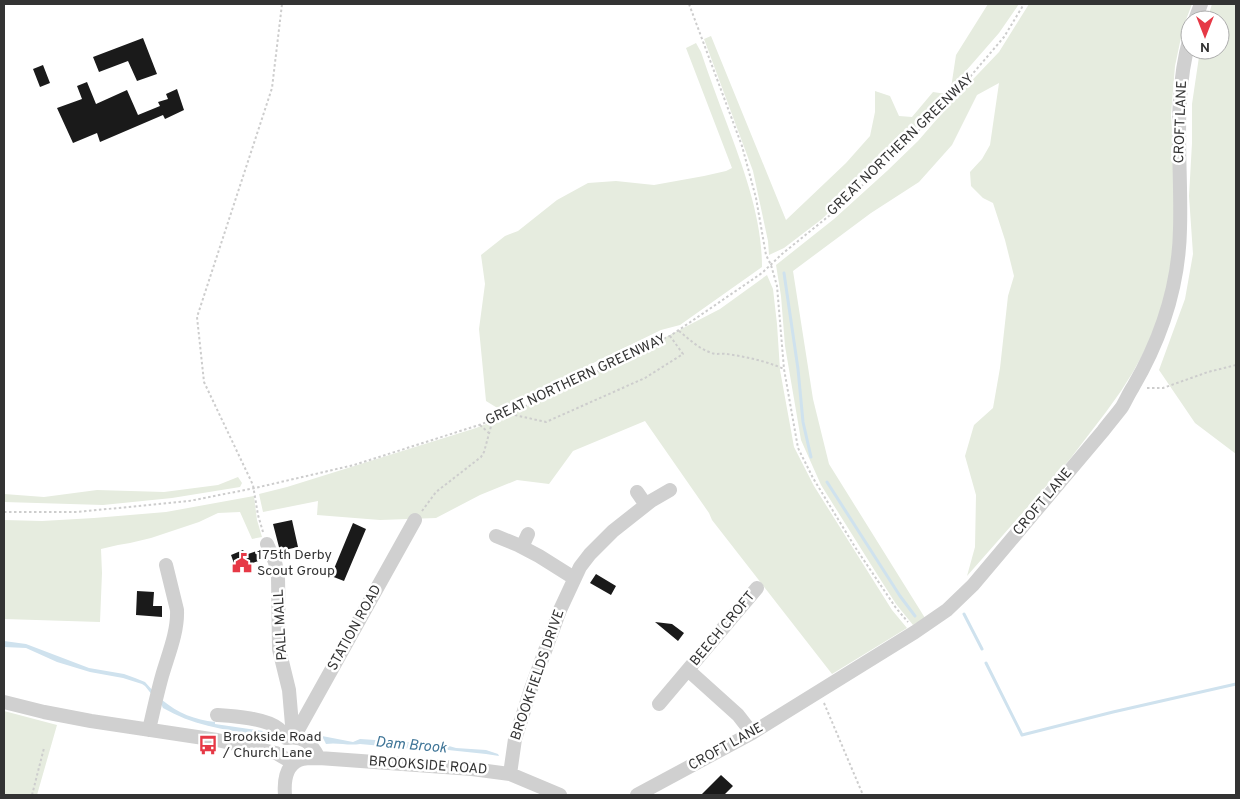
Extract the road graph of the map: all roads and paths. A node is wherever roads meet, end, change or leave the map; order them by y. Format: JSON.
{"nodes":[{"id":1,"x":282,"y":4,"type":"edge"},
{"id":2,"x":688,"y":4,"type":"edge"},
{"id":3,"x":1024,"y":4,"type":"edge"},
{"id":4,"x":1185,"y":60,"type":"edge"},
{"id":5,"x":771,"y":265,"type":"junction"},
{"id":6,"x":678,"y":330,"type":"junction"},
{"id":7,"x":670,"y":336,"type":"junction"},
{"id":8,"x":1236,"y":365,"type":"edge"},
{"id":9,"x":784,"y":369,"type":"junction"},
{"id":10,"x":1132,"y":388,"type":"junction"},
{"id":11,"x":509,"y":414,"type":"junction"},
{"id":12,"x":493,"y":419,"type":"junction"},
{"id":13,"x":480,"y":424,"type":"junction"},
{"id":14,"x":489,"y":434,"type":"junction"},
{"id":15,"x":254,"y":488,"type":"junction"},
{"id":16,"x":670,"y":490,"type":"dead end"},
{"id":17,"x":637,"y":492,"type":"dead end"},
{"id":18,"x":646,"y":505,"type":"junction"},
{"id":19,"x":4,"y":512,"type":"edge"},
{"id":20,"x":415,"y":520,"type":"joint"},
{"id":21,"x":528,"y":534,"type":"dead end"},
{"id":22,"x":496,"y":536,"type":"dead end"},
{"id":23,"x":267,"y":544,"type":"joint"},
{"id":24,"x":522,"y":547,"type":"junction"},
{"id":25,"x":166,"y":565,"type":"dead end"},
{"id":26,"x":574,"y":578,"type":"junction"},
{"id":27,"x":757,"y":588,"type":"dead end"},
{"id":28,"x":916,"y":632,"type":"junction"},
{"id":29,"x":688,"y":670,"type":"junction"},
{"id":30,"x":818,"y":692,"type":"junction"},
{"id":31,"x":4,"y":702,"type":"edge"},
{"id":32,"x":659,"y":704,"type":"dead end"},
{"id":33,"x":217,"y":715,"type":"dead end"},
{"id":34,"x":149,"y":730,"type":"junction"},
{"id":35,"x":752,"y":733,"type":"junction"},
{"id":36,"x":291,"y":737,"type":"junction"},
{"id":37,"x":44,"y":748,"type":"dead end"},
{"id":38,"x":271,"y":752,"type":"junction"},
{"id":39,"x":319,"y":758,"type":"junction"},
{"id":40,"x":292,"y":764,"type":"junction"},
{"id":41,"x":510,"y":774,"type":"junction"},
{"id":42,"x":553,"y":794,"type":"edge"},
{"id":43,"x":32,"y":795,"type":"edge"},
{"id":44,"x":285,"y":795,"type":"edge"},
{"id":45,"x":638,"y":795,"type":"edge"},
{"id":46,"x":863,"y":795,"type":"edge"}],
"edges":[{"from":1,"to":15,"type":"path"},
{"from":2,"to":5,"type":"path"},
{"from":3,"to":5,"type":"path","name":"GREAT NORTHERN GREENWAY"},
{"from":4,"to":10,"type":"street","name":"CROFT LANE"},
{"from":5,"to":6,"type":"path","name":"GREAT NORTHERN GREENWAY"},
{"from":5,"to":9,"type":"path"},
{"from":6,"to":7,"type":"path","name":"GREAT NORTHERN GREENWAY"},
{"from":6,"to":9,"type":"path"},
{"from":7,"to":11,"type":"path","name":"GREAT NORTHERN GREENWAY"},
{"from":7,"to":11,"type":"path"},
{"from":8,"to":10,"type":"path"},
{"from":9,"to":28,"type":"path"},
{"from":10,"to":28,"type":"street","name":"CROFT LANE"},
{"from":11,"to":12,"type":"path","name":"GREAT NORTHERN GREENWAY"},
{"from":12,"to":13,"type":"path","name":"GREAT NORTHERN GREENWAY"},
{"from":12,"to":14,"type":"path"},
{"from":13,"to":14,"type":"path"},
{"from":13,"to":15,"type":"path","name":"GREAT NORTHERN GREENWAY"},
{"from":14,"to":20,"type":"path"},
{"from":15,"to":19,"type":"path","name":"GREAT NORTHERN GREENWAY"},
{"from":15,"to":23,"type":"path"},
{"from":16,"to":18,"type":"street","name":"BROOKFIELDS DRIVE"},
{"from":17,"to":18,"type":"street"},
{"from":18,"to":26,"type":"street","name":"BROOKFIELDS DRIVE"},
{"from":20,"to":36,"type":"street","name":"STATION ROAD"},
{"from":21,"to":24,"type":"street"},
{"from":22,"to":24,"type":"street"},
{"from":23,"to":36,"type":"street","name":"PALL MALL"},
{"from":24,"to":26,"type":"street"},
{"from":25,"to":34,"type":"street"},
{"from":26,"to":41,"type":"street","name":"BROOKFIELDS DRIVE"},
{"from":27,"to":29,"type":"street","name":"BEECH CROFT"},
{"from":28,"to":30,"type":"street","name":"CROFT LANE"},
{"from":29,"to":32,"type":"street","name":"BEECH CROFT"},
{"from":29,"to":35,"type":"street","name":"BEECH CROFT"},
{"from":30,"to":35,"type":"street","name":"CROFT LANE"},
{"from":30,"to":46,"type":"path"},
{"from":31,"to":34,"type":"street"},
{"from":33,"to":36,"type":"street"},
{"from":34,"to":38,"type":"street"},
{"from":35,"to":45,"type":"street","name":"CROFT LANE"},
{"from":36,"to":38,"type":"street","name":"STATION ROAD"},
{"from":36,"to":39,"type":"street"},
{"from":37,"to":43,"type":"path"},
{"from":38,"to":40,"type":"street"},
{"from":39,"to":40,"type":"street","name":"BROOKSIDE ROAD"},
{"from":39,"to":41,"type":"street","name":"BROOKSIDE ROAD"},
{"from":40,"to":44,"type":"street"},
{"from":41,"to":42,"type":"street","name":"BROOKSIDE ROAD"}]}
